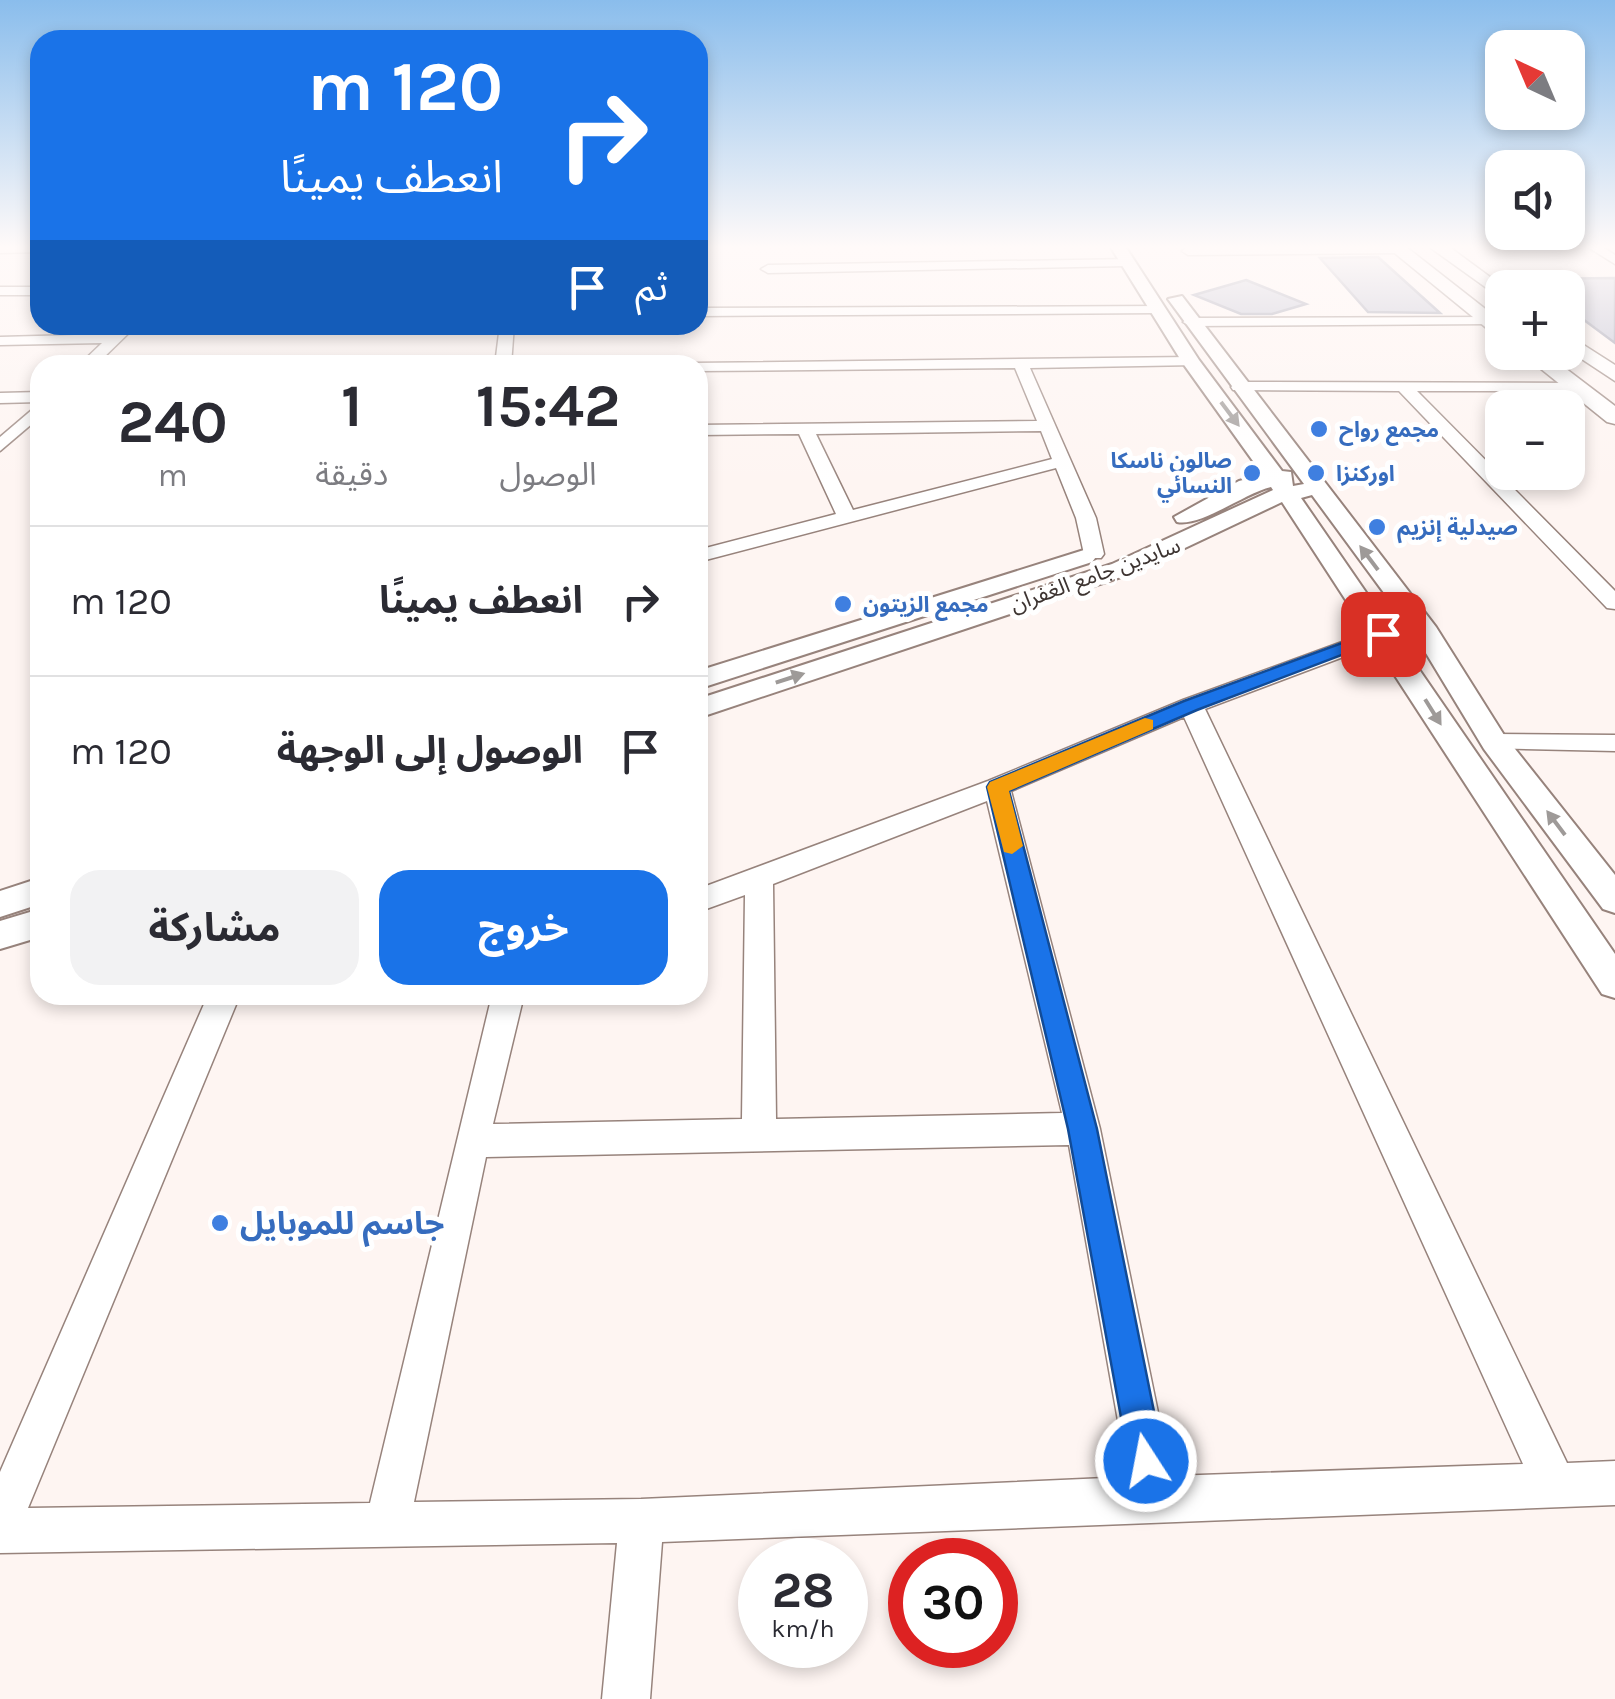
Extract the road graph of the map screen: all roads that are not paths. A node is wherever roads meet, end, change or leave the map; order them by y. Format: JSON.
{"nodes":[{"id":1,"x":1171,"y":325,"type":"edge"},
{"id":2,"x":1192,"y":325,"type":"edge"},
{"id":3,"x":1441,"y":325,"type":"edge"},
{"id":4,"x":1485,"y":326,"type":"edge"},
{"id":5,"x":119,"y":335,"type":"edge"},
{"id":6,"x":116,"y":338,"type":"junction"},
{"id":7,"x":0,"y":341,"type":"edge"},
{"id":8,"x":1585,"y":353,"type":"edge"},
{"id":9,"x":98,"y":355,"type":"edge"},
{"id":10,"x":1190,"y":362,"type":"junction"},
{"id":11,"x":1020,"y":364,"type":"junction"},
{"id":12,"x":708,"y":366,"type":"edge"},
{"id":13,"x":1553,"y":370,"type":"edge"},
{"id":14,"x":1615,"y":375,"type":"edge"},
{"id":15,"x":1403,"y":386,"type":"junction"},
{"id":16,"x":1573,"y":386,"type":"junction"},
{"id":17,"x":1239,"y":387,"type":"junction"},
{"id":18,"x":30,"y":397,"type":"edge"},
{"id":19,"x":0,"y":398,"type":"edge"},
{"id":20,"x":1615,"y":416,"type":"edge"},
{"id":21,"x":30,"y":418,"type":"edge"},
{"id":22,"x":1046,"y":426,"type":"junction"},
{"id":23,"x":806,"y":429,"type":"junction"},
{"id":24,"x":708,"y":430,"type":"edge"},
{"id":25,"x":0,"y":446,"type":"edge"},
{"id":26,"x":1060,"y":462,"type":"junction"},
{"id":27,"x":1297,"y":484,"type":"junction"},
{"id":28,"x":848,"y":517,"type":"junction"},
{"id":29,"x":708,"y":553,"type":"edge"},
{"id":30,"x":1094,"y":554,"type":"junction"},
{"id":31,"x":1615,"y":603,"type":"edge"},
{"id":32,"x":1383,"y":634,"type":"junction"},
{"id":33,"x":708,"y":677,"type":"edge"},
{"id":34,"x":708,"y":705,"type":"edge"},
{"id":35,"x":1190,"y":705,"type":"junction"},
{"id":36,"x":1494,"y":742,"type":"junction"},
{"id":37,"x":1615,"y":744,"type":"edge"},
{"id":38,"x":997,"y":787,"type":"junction"},
{"id":39,"x":759,"y":880,"type":"junction"},
{"id":40,"x":30,"y":894,"type":"edge"},
{"id":41,"x":708,"y":898,"type":"edge"},
{"id":42,"x":1615,"y":900,"type":"edge"},
{"id":43,"x":0,"y":904,"type":"edge"},
{"id":44,"x":30,"y":926,"type":"edge"},
{"id":45,"x":0,"y":936,"type":"edge"},
{"id":46,"x":1615,"y":982,"type":"edge"},
{"id":47,"x":220,"y":1005,"type":"edge"},
{"id":48,"x":506,"y":1005,"type":"edge"},
{"id":49,"x":1082,"y":1129,"type":"junction"},
{"id":50,"x":759,"y":1135,"type":"junction"},
{"id":51,"x":472,"y":1140,"type":"junction"},
{"id":52,"x":1554,"y":1483,"type":"junction"},
{"id":53,"x":1615,"y":1483,"type":"edge"},
{"id":54,"x":1154,"y":1498,"type":"junction"},
{"id":55,"x":641,"y":1521,"type":"junction"},
{"id":56,"x":0,"y":1523,"type":"edge"},
{"id":57,"x":388,"y":1524,"type":"junction"},
{"id":58,"x":0,"y":1530,"type":"edge"},
{"id":59,"x":626,"y":1699,"type":"edge"}],
"edges":[{"from":1,"to":10,"type":"street"},
{"from":2,"to":17,"type":"street"},
{"from":3,"to":4,"type":"street"},
{"from":5,"to":6,"type":"street"},
{"from":6,"to":7,"type":"street"},
{"from":6,"to":9,"type":"street"},
{"from":8,"to":14,"type":"main road"},
{"from":10,"to":11,"type":"street"},
{"from":10,"to":27,"type":"street","one_way":true},
{"from":11,"to":12,"type":"street"},
{"from":11,"to":22,"type":"street"},
{"from":13,"to":16,"type":"main road"},
{"from":15,"to":16,"type":"street"},
{"from":15,"to":17,"type":"street"},
{"from":15,"to":31,"type":"street"},
{"from":16,"to":20,"type":"main road"},
{"from":17,"to":27,"type":"street"},
{"from":18,"to":19,"type":"street"},
{"from":21,"to":25,"type":"street"},
{"from":22,"to":23,"type":"street"},
{"from":22,"to":26,"type":"street"},
{"from":23,"to":24,"type":"street"},
{"from":23,"to":28,"type":"street"},
{"from":26,"to":28,"type":"street"},
{"from":26,"to":30,"type":"street"},
{"from":27,"to":30,"type":"street","name":"سايدين جامع الغفران"},
{"from":27,"to":32,"type":"street"},
{"from":34,"to":27,"type":"street","name":"سايدين جامع الغفران","one_way":true},
{"from":36,"to":27,"type":"street","one_way":true},
{"from":28,"to":29,"type":"street"},
{"from":30,"to":33,"type":"street","name":"سايدين جامع الغفران"},
{"from":32,"to":35,"type":"street"},
{"from":32,"to":46,"type":"street","one_way":true},
{"from":35,"to":38,"type":"street"},
{"from":35,"to":52,"type":"street"},
{"from":36,"to":37,"type":"street"},
{"from":42,"to":36,"type":"street","one_way":true},
{"from":38,"to":39,"type":"street"},
{"from":38,"to":49,"type":"street"},
{"from":39,"to":41,"type":"street"},
{"from":39,"to":50,"type":"street"},
{"from":40,"to":43,"type":"street"},
{"from":44,"to":45,"type":"street"},
{"from":47,"to":56,"type":"street"},
{"from":48,"to":51,"type":"street"},
{"from":49,"to":50,"type":"street"},
{"from":49,"to":54,"type":"street"},
{"from":50,"to":51,"type":"street"},
{"from":51,"to":57,"type":"street"},
{"from":52,"to":53,"type":"street"},
{"from":52,"to":54,"type":"street"},
{"from":54,"to":55,"type":"street"},
{"from":55,"to":57,"type":"street"},
{"from":55,"to":59,"type":"street"},
{"from":57,"to":58,"type":"street"}]}
